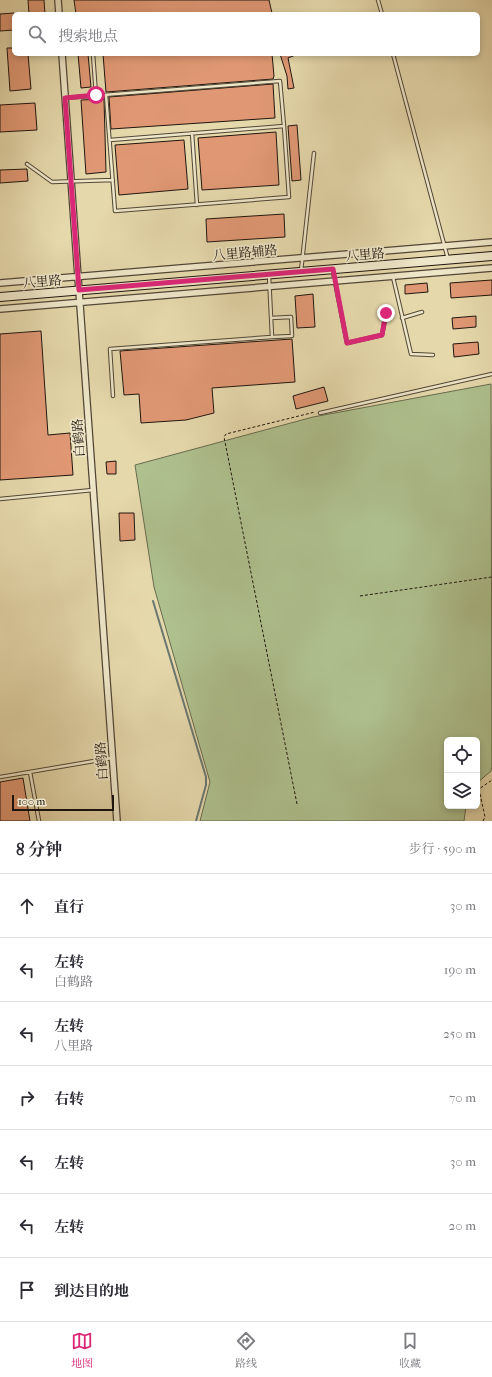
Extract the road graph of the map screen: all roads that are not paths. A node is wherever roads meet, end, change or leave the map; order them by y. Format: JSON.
{"nodes":[{"id":1,"x":58,"y":0,"type":"edge"},
{"id":2,"x":378,"y":0,"type":"edge"},
{"id":3,"x":59,"y":12,"type":"edge"},
{"id":4,"x":381,"y":12,"type":"edge"},
{"id":5,"x":62,"y":56,"type":"edge"},
{"id":6,"x":93,"y":56,"type":"edge"},
{"id":7,"x":393,"y":56,"type":"edge"},
{"id":8,"x":96,"y":95,"type":"junction"},
{"id":9,"x":106,"y":95,"type":"junction"},
{"id":10,"x":65,"y":98,"type":"junction"},
{"id":11,"x":284,"y":126,"type":"junction"},
{"id":12,"x":192,"y":133,"type":"junction"},
{"id":13,"x":110,"y":140,"type":"junction"},
{"id":14,"x":314,"y":153,"type":"dead end"},
{"id":15,"x":27,"y":164,"type":"dead end"},
{"id":16,"x":113,"y":180,"type":"junction"},
{"id":17,"x":71,"y":182,"type":"junction"},
{"id":18,"x":197,"y":205,"type":"junction"},
{"id":19,"x":492,"y":242,"type":"edge"},
{"id":20,"x":445,"y":246,"type":"junction"},
{"id":21,"x":492,"y":256,"type":"edge"},
{"id":22,"x":302,"y":258,"type":"junction"},
{"id":23,"x":449,"y":260,"type":"junction"},
{"id":24,"x":492,"y":268,"type":"edge"},
{"id":25,"x":333,"y":269,"type":"junction"},
{"id":26,"x":301,"y":272,"type":"junction"},
{"id":27,"x":269,"y":274,"type":"junction"},
{"id":28,"x":78,"y":276,"type":"junction"},
{"id":29,"x":393,"y":276,"type":"junction"},
{"id":30,"x":335,"y":281,"type":"junction"},
{"id":31,"x":0,"y":283,"type":"edge"},
{"id":32,"x":269,"y":287,"type":"junction"},
{"id":33,"x":79,"y":290,"type":"junction"},
{"id":34,"x":0,"y":297,"type":"edge"},
{"id":35,"x":80,"y":302,"type":"junction"},
{"id":36,"x":0,"y":309,"type":"edge"},
{"id":37,"x":422,"y":312,"type":"dead end"},
{"id":38,"x":386,"y":313,"type":"dead end"},
{"id":39,"x":271,"y":318,"type":"junction"},
{"id":40,"x":402,"y":318,"type":"junction"},
{"id":41,"x":272,"y":337,"type":"junction"},
{"id":42,"x":433,"y":355,"type":"dead end"},
{"id":43,"x":492,"y":374,"type":"edge"},
{"id":44,"x":113,"y":396,"type":"dead end"},
{"id":45,"x":320,"y":413,"type":"road end"},
{"id":46,"x":93,"y":490,"type":"junction"},
{"id":47,"x":0,"y":499,"type":"edge"},
{"id":48,"x":112,"y":758,"type":"junction"},
{"id":49,"x":30,"y":772,"type":"junction"},
{"id":50,"x":0,"y":778,"type":"edge"},
{"id":51,"x":39,"y":821,"type":"edge"},
{"id":52,"x":117,"y":821,"type":"edge"}],
"edges":[{"from":1,"to":3,"type":"street"},
{"from":2,"to":4,"type":"lane"},
{"from":5,"to":10,"type":"street","name":"白鹤路"},
{"from":6,"to":8,"type":"lane"},
{"from":7,"to":20,"type":"lane"},
{"from":8,"to":9,"type":"lane"},
{"from":8,"to":10,"type":"lane"},
{"from":9,"to":11,"type":"lane"},
{"from":9,"to":13,"type":"lane"},
{"from":10,"to":17,"type":"street","name":"白鹤路"},
{"from":11,"to":12,"type":"lane"},
{"from":11,"to":18,"type":"lane"},
{"from":12,"to":13,"type":"lane"},
{"from":12,"to":18,"type":"lane"},
{"from":13,"to":16,"type":"lane"},
{"from":14,"to":22,"type":"lane"},
{"from":15,"to":17,"type":"lane"},
{"from":16,"to":17,"type":"lane"},
{"from":16,"to":18,"type":"lane"},
{"from":17,"to":28,"type":"street","name":"白鹤路"},
{"from":19,"to":20,"type":"street","name":"八里路辅路"},
{"from":20,"to":22,"type":"street","name":"八里路辅路"},
{"from":20,"to":23,"type":"lane"},
{"from":21,"to":23,"type":"main road","name":"八里路"},
{"from":22,"to":26,"type":"lane"},
{"from":22,"to":28,"type":"street","name":"八里路辅路"},
{"from":23,"to":25,"type":"main road","name":"八里路"},
{"from":24,"to":29,"type":"street"},
{"from":25,"to":26,"type":"main road","name":"八里路"},
{"from":25,"to":30,"type":"lane"},
{"from":26,"to":27,"type":"main road","name":"八里路"},
{"from":27,"to":32,"type":"lane"},
{"from":27,"to":33,"type":"main road","name":"八里路"},
{"from":28,"to":31,"type":"street","name":"八里路辅路"},
{"from":28,"to":33,"type":"street","name":"白鹤路"},
{"from":29,"to":30,"type":"street"},
{"from":29,"to":40,"type":"lane"},
{"from":30,"to":32,"type":"street"},
{"from":30,"to":38,"type":"lane"},
{"from":32,"to":35,"type":"street"},
{"from":32,"to":39,"type":"lane"},
{"from":33,"to":34,"type":"main road","name":"八里路"},
{"from":33,"to":35,"type":"street","name":"白鹤路"},
{"from":35,"to":36,"type":"street"},
{"from":35,"to":46,"type":"street","name":"白鹤路"},
{"from":37,"to":40,"type":"lane"},
{"from":39,"to":41,"type":"lane"},
{"from":39,"to":41,"type":"lane"},
{"from":40,"to":42,"type":"lane"},
{"from":41,"to":44,"type":"lane"},
{"from":43,"to":45,"type":"lane"},
{"from":46,"to":47,"type":"lane"},
{"from":46,"to":48,"type":"street","name":"白鹤路"},
{"from":48,"to":49,"type":"lane"},
{"from":48,"to":52,"type":"street","name":"白鹤路"},
{"from":49,"to":50,"type":"lane"},
{"from":49,"to":51,"type":"lane"}]}
